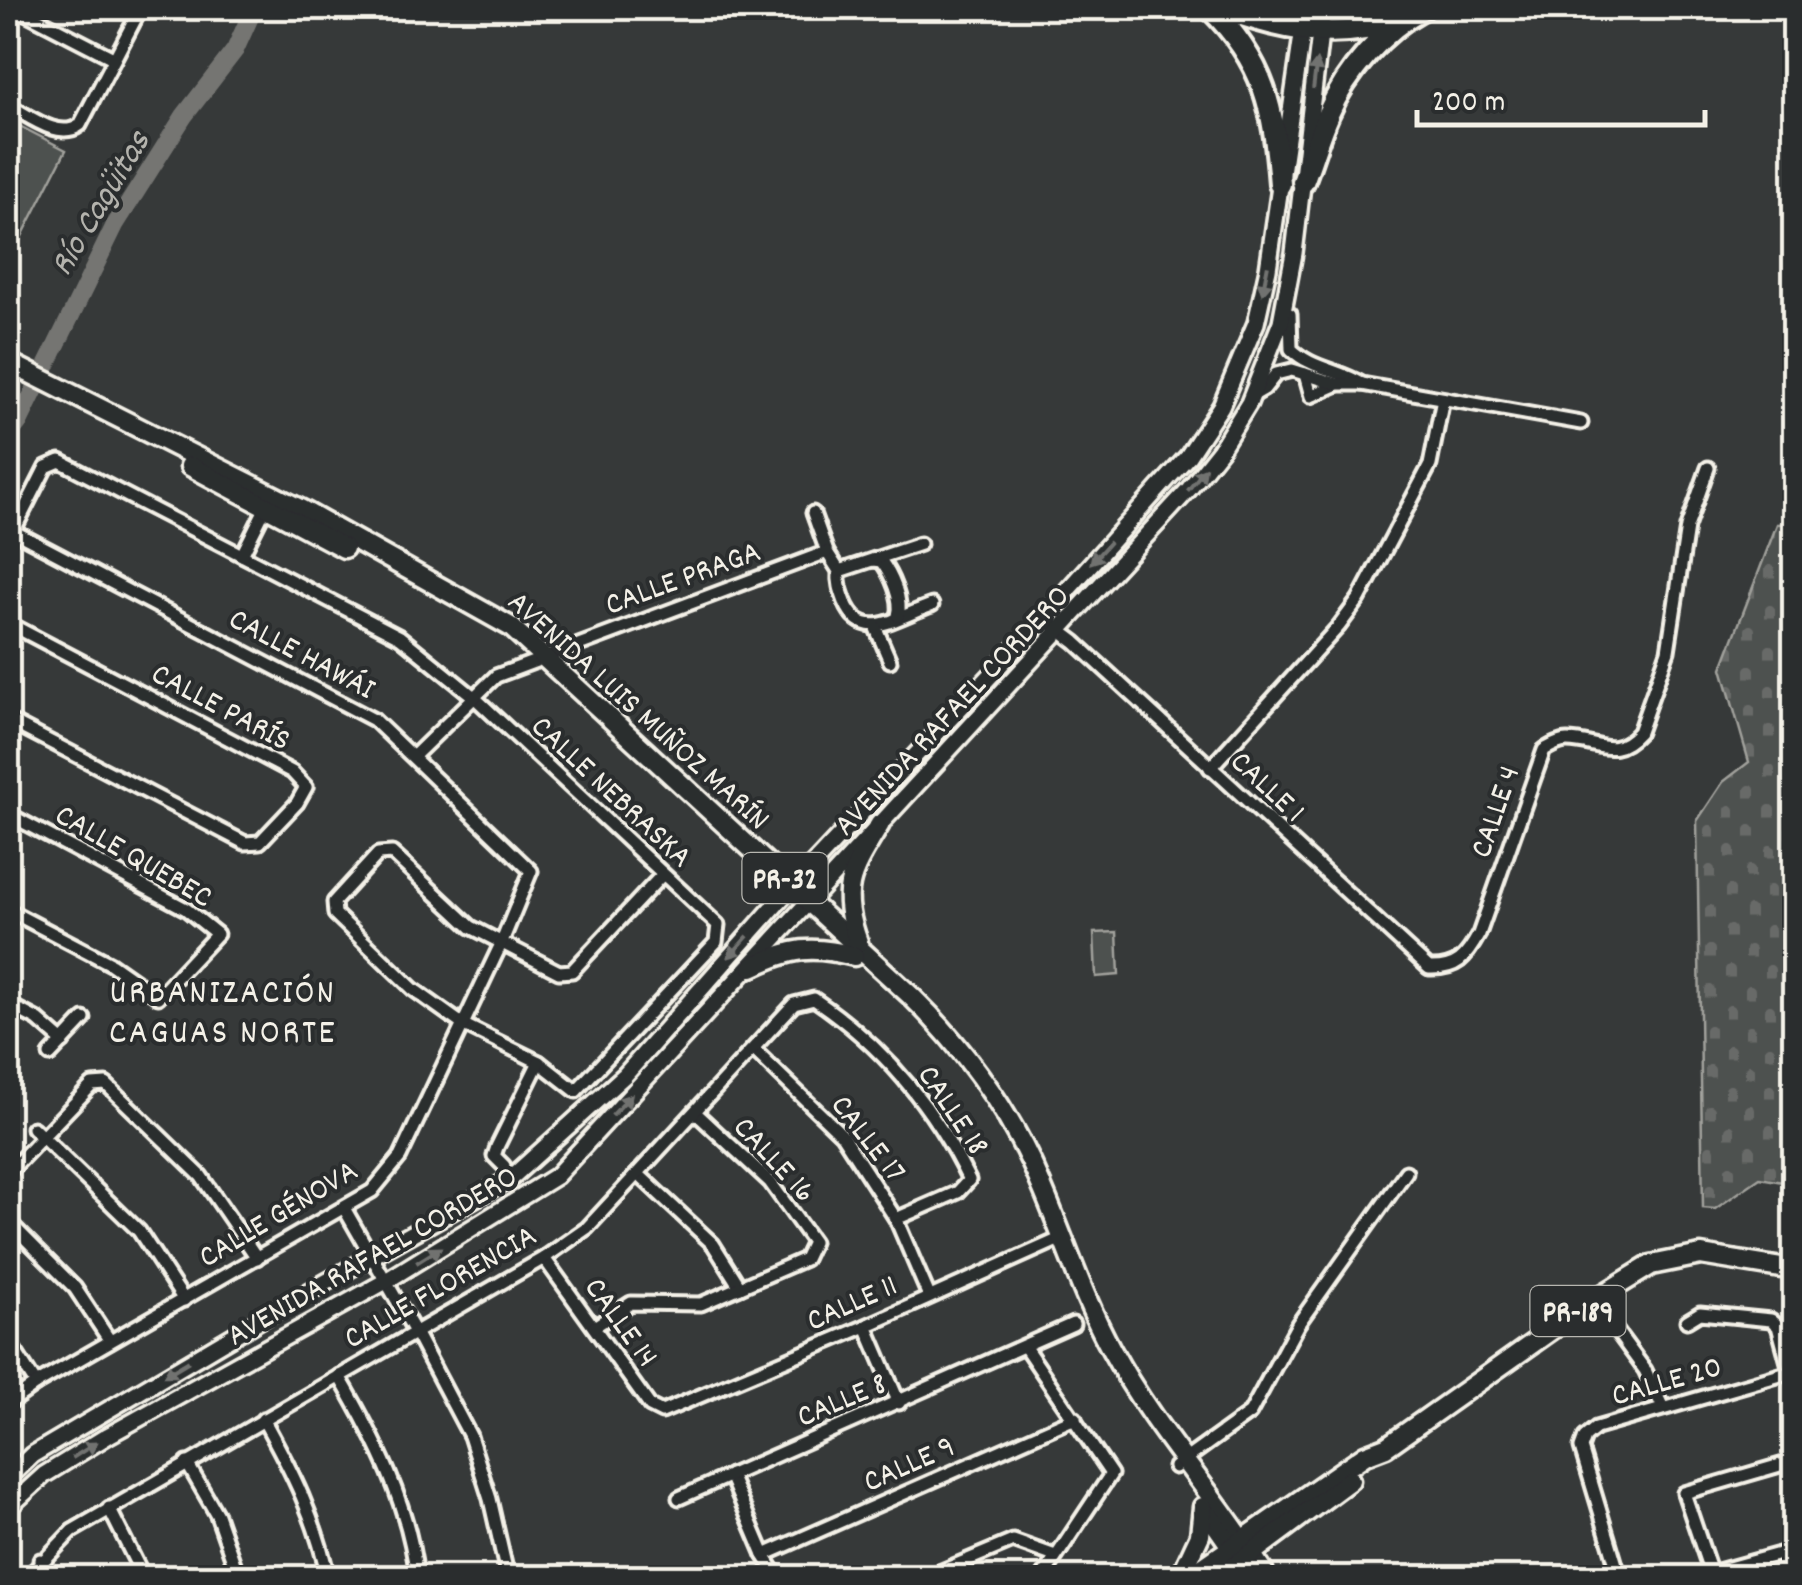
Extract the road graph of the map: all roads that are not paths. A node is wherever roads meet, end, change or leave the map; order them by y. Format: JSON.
{"nodes":[{"id":1,"x":16,"y":8,"type":"edge"},
{"id":2,"x":141,"y":8,"type":"edge"},
{"id":3,"x":1210,"y":8,"type":"edge"},
{"id":4,"x":1222,"y":8,"type":"edge"},
{"id":5,"x":1306,"y":8,"type":"edge"},
{"id":6,"x":1323,"y":8,"type":"edge"},
{"id":7,"x":1413,"y":13,"type":"edge"},
{"id":8,"x":1311,"y":31,"type":"junction"},
{"id":9,"x":113,"y":58,"type":"junction"},
{"id":10,"x":8,"y":104,"type":"edge"},
{"id":11,"x":1302,"y":182,"type":"junction"},
{"id":12,"x":1280,"y":184,"type":"junction"},
{"id":13,"x":1288,"y":293,"type":"junction"},
{"id":14,"x":8,"y":362,"type":"edge"},
{"id":15,"x":8,"y":372,"type":"edge"},
{"id":16,"x":1304,"y":374,"type":"junction"},
{"id":17,"x":1337,"y":384,"type":"junction"},
{"id":18,"x":1362,"y":384,"type":"junction"},
{"id":19,"x":1252,"y":396,"type":"junction"},
{"id":20,"x":1443,"y":398,"type":"junction"},
{"id":21,"x":78,"y":402,"type":"junction"},
{"id":22,"x":1581,"y":423,"type":"dead end"},
{"id":23,"x":1708,"y":468,"type":"dead end"},
{"id":24,"x":270,"y":500,"type":"junction"},
{"id":25,"x":813,"y":513,"type":"dead end"},
{"id":26,"x":10,"y":536,"type":"edge"},
{"id":27,"x":920,"y":544,"type":"dead end"},
{"id":28,"x":826,"y":552,"type":"junction"},
{"id":29,"x":242,"y":555,"type":"junction"},
{"id":30,"x":873,"y":560,"type":"junction"},
{"id":31,"x":839,"y":572,"type":"junction"},
{"id":32,"x":932,"y":604,"type":"dead end"},
{"id":33,"x":898,"y":616,"type":"junction"},
{"id":34,"x":1042,"y":617,"type":"junction"},
{"id":35,"x":8,"y":624,"type":"edge"},
{"id":36,"x":875,"y":626,"type":"junction"},
{"id":37,"x":1061,"y":631,"type":"junction"},
{"id":38,"x":538,"y":658,"type":"junction"},
{"id":39,"x":890,"y":661,"type":"dead end"},
{"id":40,"x":474,"y":697,"type":"junction"},
{"id":41,"x":8,"y":720,"type":"edge"},
{"id":42,"x":414,"y":756,"type":"junction"},
{"id":43,"x":1210,"y":768,"type":"junction"},
{"id":44,"x":8,"y":814,"type":"edge"},
{"id":45,"x":880,"y":824,"type":"junction"},
{"id":46,"x":531,"y":871,"type":"joint"},
{"id":47,"x":662,"y":874,"type":"junction"},
{"id":48,"x":790,"y":889,"type":"junction"},
{"id":49,"x":808,"y":905,"type":"junction"},
{"id":50,"x":8,"y":910,"type":"edge"},
{"id":51,"x":501,"y":944,"type":"junction"},
{"id":52,"x":857,"y":952,"type":"junction"},
{"id":53,"x":1464,"y":960,"type":"joint"},
{"id":54,"x":752,"y":966,"type":"junction"},
{"id":55,"x":8,"y":1004,"type":"edge"},
{"id":56,"x":834,"y":1013,"type":"joint"},
{"id":57,"x":84,"y":1020,"type":"dead end"},
{"id":58,"x":462,"y":1024,"type":"junction"},
{"id":59,"x":63,"y":1042,"type":"junction"},
{"id":60,"x":754,"y":1050,"type":"junction"},
{"id":61,"x":50,"y":1054,"type":"dead end"},
{"id":62,"x":539,"y":1062,"type":"junction"},
{"id":63,"x":696,"y":1113,"type":"junction"},
{"id":64,"x":37,"y":1133,"type":"junction"},
{"id":65,"x":504,"y":1166,"type":"dead end"},
{"id":66,"x":1406,"y":1172,"type":"dead end"},
{"id":67,"x":8,"y":1173,"type":"edge"},
{"id":68,"x":638,"y":1174,"type":"junction"},
{"id":69,"x":344,"y":1208,"type":"junction"},
{"id":70,"x":896,"y":1219,"type":"junction"},
{"id":71,"x":8,"y":1221,"type":"edge"},
{"id":72,"x":1057,"y":1240,"type":"junction"},
{"id":73,"x":372,"y":1256,"type":"junction"},
{"id":74,"x":257,"y":1258,"type":"junction"},
{"id":75,"x":544,"y":1258,"type":"junction"},
{"id":76,"x":1794,"y":1270,"type":"edge"},
{"id":77,"x":386,"y":1281,"type":"junction"},
{"id":78,"x":740,"y":1287,"type":"junction"},
{"id":79,"x":930,"y":1296,"type":"junction"},
{"id":80,"x":184,"y":1300,"type":"junction"},
{"id":81,"x":1594,"y":1300,"type":"junction"},
{"id":82,"x":1687,"y":1322,"type":"dead end"},
{"id":83,"x":1073,"y":1324,"type":"dead end"},
{"id":84,"x":866,"y":1326,"type":"junction"},
{"id":85,"x":594,"y":1327,"type":"junction"},
{"id":86,"x":415,"y":1332,"type":"junction"},
{"id":87,"x":8,"y":1340,"type":"edge"},
{"id":88,"x":110,"y":1341,"type":"junction"},
{"id":89,"x":1025,"y":1347,"type":"junction"},
{"id":90,"x":339,"y":1376,"type":"junction"},
{"id":91,"x":1793,"y":1378,"type":"edge"},
{"id":92,"x":36,"y":1384,"type":"junction"},
{"id":93,"x":899,"y":1403,"type":"junction"},
{"id":94,"x":8,"y":1404,"type":"edge"},
{"id":95,"x":1663,"y":1408,"type":"junction"},
{"id":96,"x":662,"y":1412,"type":"joint"},
{"id":97,"x":1074,"y":1418,"type":"junction"},
{"id":98,"x":263,"y":1419,"type":"junction"},
{"id":99,"x":1794,"y":1460,"type":"edge"},
{"id":100,"x":187,"y":1463,"type":"junction"},
{"id":101,"x":1179,"y":1465,"type":"junction"},
{"id":102,"x":730,"y":1475,"type":"junction"},
{"id":103,"x":8,"y":1478,"type":"edge"},
{"id":104,"x":679,"y":1498,"type":"dead end"},
{"id":105,"x":1202,"y":1506,"type":"junction"},
{"id":106,"x":8,"y":1508,"type":"edge"},
{"id":107,"x":109,"y":1508,"type":"junction"},
{"id":108,"x":1224,"y":1518,"type":"junction"},
{"id":109,"x":1279,"y":1524,"type":"junction"},
{"id":110,"x":1794,"y":1550,"type":"edge"},
{"id":111,"x":764,"y":1556,"type":"junction"},
{"id":112,"x":1055,"y":1556,"type":"junction"},
{"id":113,"x":1245,"y":1559,"type":"edge"},
{"id":114,"x":40,"y":1560,"type":"junction"},
{"id":115,"x":949,"y":1572,"type":"edge"},
{"id":116,"x":27,"y":1578,"type":"edge"},
{"id":117,"x":50,"y":1578,"type":"edge"},
{"id":118,"x":144,"y":1578,"type":"edge"},
{"id":119,"x":239,"y":1578,"type":"edge"},
{"id":120,"x":328,"y":1578,"type":"edge"},
{"id":121,"x":417,"y":1578,"type":"edge"},
{"id":122,"x":508,"y":1578,"type":"edge"},
{"id":123,"x":778,"y":1578,"type":"edge"},
{"id":124,"x":924,"y":1578,"type":"edge"},
{"id":125,"x":1042,"y":1578,"type":"edge"},
{"id":126,"x":1180,"y":1578,"type":"edge"},
{"id":127,"x":1188,"y":1578,"type":"edge"},
{"id":128,"x":1218,"y":1578,"type":"edge"},
{"id":129,"x":1227,"y":1578,"type":"edge"},
{"id":130,"x":1267,"y":1578,"type":"edge"},
{"id":131,"x":1620,"y":1578,"type":"edge"}],
"edges":[{"from":1,"to":9,"type":"street"},
{"from":2,"to":9,"type":"street"},
{"from":3,"to":12,"type":"highway"},
{"from":4,"to":8,"type":"highway"},
{"from":5,"to":8,"type":"main road","name":"AVENIDA RAFAEL CORDERO"},
{"from":6,"to":8,"type":"main road","name":"AVENIDA RAFAEL CORDERO"},
{"from":7,"to":8,"type":"highway"},
{"from":7,"to":11,"type":"highway"},
{"from":11,"to":8,"type":"main road","name":"AVENIDA RAFAEL CORDERO","one_way":true},
{"from":8,"to":12,"type":"main road","name":"AVENIDA RAFAEL CORDERO"},
{"from":9,"to":10,"type":"street"},
{"from":11,"to":13,"type":"main road","name":"AVENIDA RAFAEL CORDERO"},
{"from":12,"to":34,"type":"main road","name":"AVENIDA RAFAEL CORDERO","one_way":true},
{"from":13,"to":18,"type":"street"},
{"from":13,"to":19,"type":"main road","name":"AVENIDA RAFAEL CORDERO"},
{"from":14,"to":21,"type":"main road","name":"AVENIDA LUIS MUÑOZ MARÍN","number":"PR-32"},
{"from":15,"to":21,"type":"main road","name":"AVENIDA LUIS MUÑOZ MARÍN","number":"PR-32"},
{"from":16,"to":17,"type":"street"},
{"from":16,"to":17,"type":"street"},
{"from":16,"to":19,"type":"street"},
{"from":17,"to":18,"type":"street"},
{"from":18,"to":20,"type":"street"},
{"from":37,"to":19,"type":"main road","name":"AVENIDA RAFAEL CORDERO","one_way":true},
{"from":20,"to":22,"type":"street"},
{"from":20,"to":43,"type":"street"},
{"from":21,"to":24,"type":"main road","name":"AVENIDA LUIS MUÑOZ MARÍN","number":"PR-32"},
{"from":23,"to":53,"type":"street","name":"CALLE 4"},
{"from":24,"to":29,"type":"street"},
{"from":24,"to":38,"type":"main road","name":"AVENIDA LUIS MUÑOZ MARÍN","number":"PR-32"},
{"from":25,"to":28,"type":"street"},
{"from":26,"to":29,"type":"street","name":"CALLE NEBRASKA"},
{"from":26,"to":42,"type":"street","name":"CALLE HAWÁI"},
{"from":27,"to":30,"type":"street"},
{"from":28,"to":31,"type":"street"},
{"from":28,"to":38,"type":"street","name":"CALLE PRAGA"},
{"from":29,"to":40,"type":"street","name":"CALLE NEBRASKA"},
{"from":30,"to":31,"type":"street"},
{"from":30,"to":33,"type":"street"},
{"from":31,"to":36,"type":"street"},
{"from":32,"to":33,"type":"street"},
{"from":33,"to":36,"type":"street"},
{"from":34,"to":37,"type":"street","name":"CALLE 1"},
{"from":34,"to":48,"type":"main road","name":"AVENIDA RAFAEL CORDERO"},
{"from":35,"to":41,"type":"street","name":"CALLE PARÍS"},
{"from":36,"to":39,"type":"street"},
{"from":37,"to":43,"type":"street","name":"CALLE 1"},
{"from":37,"to":45,"type":"main road","name":"AVENIDA RAFAEL CORDERO"},
{"from":38,"to":40,"type":"street","name":"CALLE PRAGA"},
{"from":38,"to":48,"type":"main road","name":"AVENIDA LUIS MUÑOZ MARÍN","number":"PR-32"},
{"from":40,"to":42,"type":"street","name":"CALLE PRAGA"},
{"from":40,"to":47,"type":"street","name":"CALLE NEBRASKA"},
{"from":42,"to":46,"type":"street","name":"CALLE HAWÁI"},
{"from":43,"to":53,"type":"street","name":"CALLE 1"},
{"from":44,"to":50,"type":"street","name":"CALLE QUEBEC"},
{"from":45,"to":49,"type":"main road","name":"AVENIDA RAFAEL CORDERO"},
{"from":45,"to":52,"type":"main road"},
{"from":46,"to":51,"type":"street","name":"CALLE GÉNOVA"},
{"from":47,"to":51,"type":"street"},
{"from":47,"to":62,"type":"street","name":"CALLE NEBRASKA"},
{"from":48,"to":49,"type":"main road","name":"AVENIDA LUIS MUÑOZ MARÍN","number":"PR-32"},
{"from":48,"to":73,"type":"main road","name":"AVENIDA RAFAEL CORDERO","one_way":true},
{"from":49,"to":52,"type":"main road","name":"AVENIDA LUIS MUÑOZ MARÍN","number":"PR-32"},
{"from":49,"to":54,"type":"main road","name":"AVENIDA RAFAEL CORDERO"},
{"from":51,"to":58,"type":"street","name":"CALLE GÉNOVA"},
{"from":51,"to":58,"type":"street"},
{"from":52,"to":54,"type":"main road"},
{"from":52,"to":72,"type":"main road","name":"AVENIDA LUIS MUÑOZ MARÍN","number":"PR-32"},
{"from":77,"to":54,"type":"main road","name":"AVENIDA RAFAEL CORDERO","one_way":true},
{"from":55,"to":59,"type":"street"},
{"from":56,"to":60,"type":"street","name":"CALLE FLORENCIA"},
{"from":56,"to":70,"type":"street","name":"CALLE 18"},
{"from":57,"to":59,"type":"street"},
{"from":58,"to":62,"type":"street"},
{"from":58,"to":69,"type":"street","name":"CALLE GÉNOVA"},
{"from":59,"to":61,"type":"street"},
{"from":60,"to":63,"type":"street","name":"CALLE FLORENCIA"},
{"from":60,"to":70,"type":"street","name":"CALLE 17"},
{"from":62,"to":65,"type":"street"},
{"from":63,"to":68,"type":"street","name":"CALLE FLORENCIA"},
{"from":63,"to":78,"type":"street","name":"CALLE 16"},
{"from":64,"to":67,"type":"street"},
{"from":64,"to":74,"type":"street"},
{"from":64,"to":80,"type":"street"},
{"from":66,"to":101,"type":"street"},
{"from":68,"to":75,"type":"street","name":"CALLE FLORENCIA"},
{"from":68,"to":78,"type":"street"},
{"from":69,"to":73,"type":"street"},
{"from":69,"to":74,"type":"street","name":"CALLE GÉNOVA"},
{"from":70,"to":79,"type":"street","name":"CALLE 17"},
{"from":71,"to":88,"type":"street"},
{"from":72,"to":79,"type":"street","name":"CALLE 11"},
{"from":72,"to":101,"type":"main road","name":"AVENIDA LUIS MUÑOZ MARÍN","number":"PR-32"},
{"from":73,"to":77,"type":"street"},
{"from":73,"to":103,"type":"main road","name":"AVENIDA RAFAEL CORDERO","one_way":true},
{"from":74,"to":80,"type":"street","name":"CALLE GÉNOVA"},
{"from":75,"to":85,"type":"street","name":"CALLE 14"},
{"from":75,"to":86,"type":"street","name":"CALLE FLORENCIA"},
{"from":76,"to":81,"type":"main road","number":"PR-189"},
{"from":77,"to":86,"type":"street"},
{"from":106,"to":77,"type":"main road","name":"AVENIDA RAFAEL CORDERO","one_way":true},
{"from":78,"to":85,"type":"street"},
{"from":79,"to":84,"type":"street","name":"CALLE 11"},
{"from":80,"to":88,"type":"street","name":"CALLE GÉNOVA"},
{"from":81,"to":95,"type":"street"},
{"from":81,"to":109,"type":"main road","number":"PR-189"},
{"from":82,"to":91,"type":"street"},
{"from":83,"to":89,"type":"street","name":"CALLE 8"},
{"from":84,"to":93,"type":"street"},
{"from":84,"to":96,"type":"street","name":"CALLE 11"},
{"from":85,"to":96,"type":"street","name":"CALLE 14"},
{"from":86,"to":90,"type":"street","name":"CALLE FLORENCIA"},
{"from":86,"to":122,"type":"street"},
{"from":87,"to":92,"type":"street"},
{"from":88,"to":92,"type":"street","name":"CALLE GÉNOVA"},
{"from":89,"to":93,"type":"street","name":"CALLE 8"},
{"from":89,"to":97,"type":"street"},
{"from":90,"to":98,"type":"street","name":"CALLE FLORENCIA"},
{"from":90,"to":121,"type":"street"},
{"from":91,"to":95,"type":"street","name":"CALLE 20"},
{"from":92,"to":94,"type":"street","name":"CALLE GÉNOVA"},
{"from":93,"to":102,"type":"street","name":"CALLE 8"},
{"from":95,"to":131,"type":"street","name":"CALLE 20"},
{"from":97,"to":111,"type":"street","name":"CALLE 9"},
{"from":97,"to":112,"type":"street"},
{"from":98,"to":100,"type":"street","name":"CALLE FLORENCIA"},
{"from":98,"to":120,"type":"street"},
{"from":99,"to":110,"type":"street"},
{"from":100,"to":107,"type":"street","name":"CALLE FLORENCIA"},
{"from":100,"to":119,"type":"street"},
{"from":101,"to":105,"type":"main road","name":"AVENIDA LUIS MUÑOZ MARÍN","number":"PR-32"},
{"from":101,"to":108,"type":"main road","name":"AVENIDA LUIS MUÑOZ MARÍN","number":"PR-32"},
{"from":102,"to":104,"type":"street","name":"CALLE 8"},
{"from":102,"to":111,"type":"street"},
{"from":105,"to":113,"type":"main road","name":"AVENIDA LUIS MUÑOZ MARÍN","number":"PR-32"},
{"from":105,"to":126,"type":"main road"},
{"from":107,"to":114,"type":"street","name":"CALLE FLORENCIA"},
{"from":107,"to":118,"type":"street"},
{"from":108,"to":109,"type":"main road"},
{"from":108,"to":113,"type":"main road","name":"AVENIDA LUIS MUÑOZ MARÍN","number":"PR-32"},
{"from":109,"to":113,"type":"main road","number":"PR-189"},
{"from":109,"to":130,"type":"main road"},
{"from":111,"to":123,"type":"street"},
{"from":112,"to":115,"type":"street"},
{"from":112,"to":125,"type":"street"},
{"from":113,"to":127,"type":"main road","number":"PR-189"},
{"from":113,"to":128,"type":"main road","number":"PR-189"},
{"from":113,"to":129,"type":"main road"},
{"from":113,"to":130,"type":"main road","name":"AVENIDA LUIS MUÑOZ MARÍN","number":"PR-32"},
{"from":114,"to":116,"type":"street","name":"CALLE FLORENCIA"},
{"from":114,"to":117,"type":"street"},
{"from":115,"to":124,"type":"street"}]}
